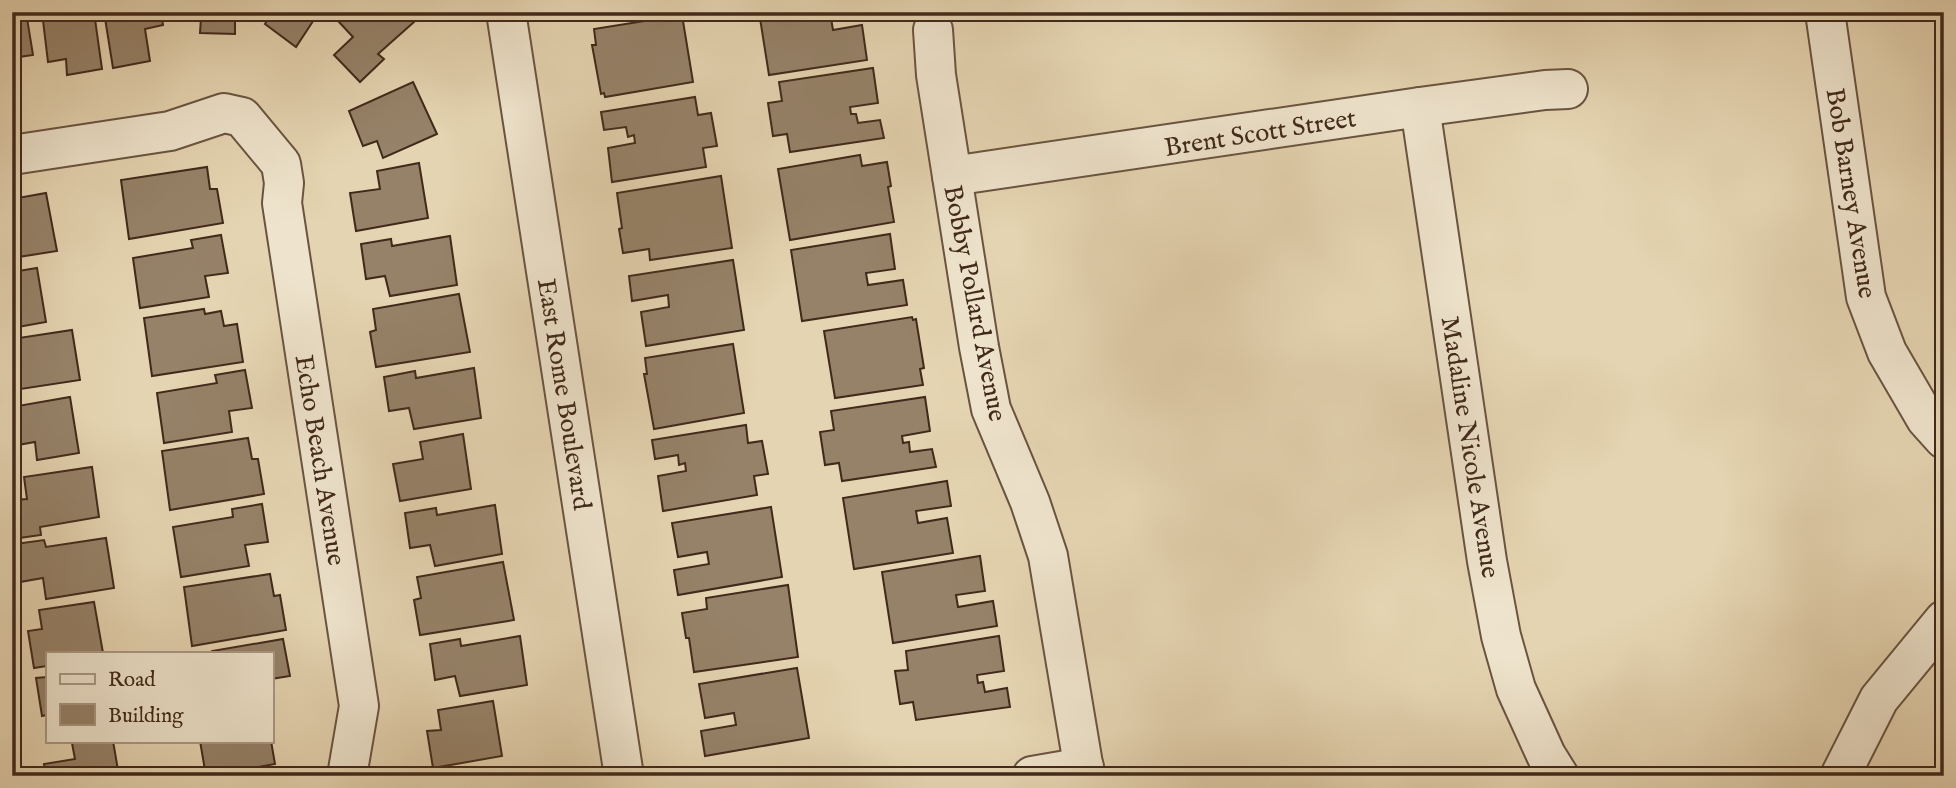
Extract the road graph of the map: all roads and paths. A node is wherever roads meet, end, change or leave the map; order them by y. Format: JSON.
{"nodes":[{"id":1,"x":506,"y":12,"type":"edge"},
{"id":2,"x":1825,"y":12,"type":"edge"},
{"id":3,"x":933,"y":30,"type":"dead end"},
{"id":4,"x":1568,"y":89,"type":"dead end"},
{"id":5,"x":1420,"y":107,"type":"junction"},
{"id":6,"x":12,"y":155,"type":"edge"},
{"id":7,"x":952,"y":176,"type":"junction"},
{"id":8,"x":1944,"y":439,"type":"edge"},
{"id":9,"x":1944,"y":620,"type":"edge"},
{"id":10,"x":1084,"y":771,"type":"edge"},
{"id":11,"x":346,"y":776,"type":"edge"},
{"id":12,"x":624,"y":776,"type":"edge"},
{"id":13,"x":1032,"y":776,"type":"edge"},
{"id":14,"x":1559,"y":776,"type":"edge"},
{"id":15,"x":1840,"y":776,"type":"edge"}],
"edges":[{"from":1,"to":12,"type":"street","name":"East Rome Boulevard"},
{"from":2,"to":8,"type":"street","name":"Bob Barney Avenue"},
{"from":3,"to":7,"type":"street","name":"Bobby Pollard Avenue"},
{"from":4,"to":5,"type":"street","name":"Brent Scott Street"},
{"from":5,"to":7,"type":"street","name":"Brent Scott Street"},
{"from":5,"to":14,"type":"street","name":"Madaline Nicole Avenue"},
{"from":6,"to":11,"type":"street","name":"Echo Beach Avenue"},
{"from":7,"to":10,"type":"street","name":"Bobby Pollard Avenue"},
{"from":9,"to":15,"type":"street"},
{"from":10,"to":13,"type":"street"}]}
